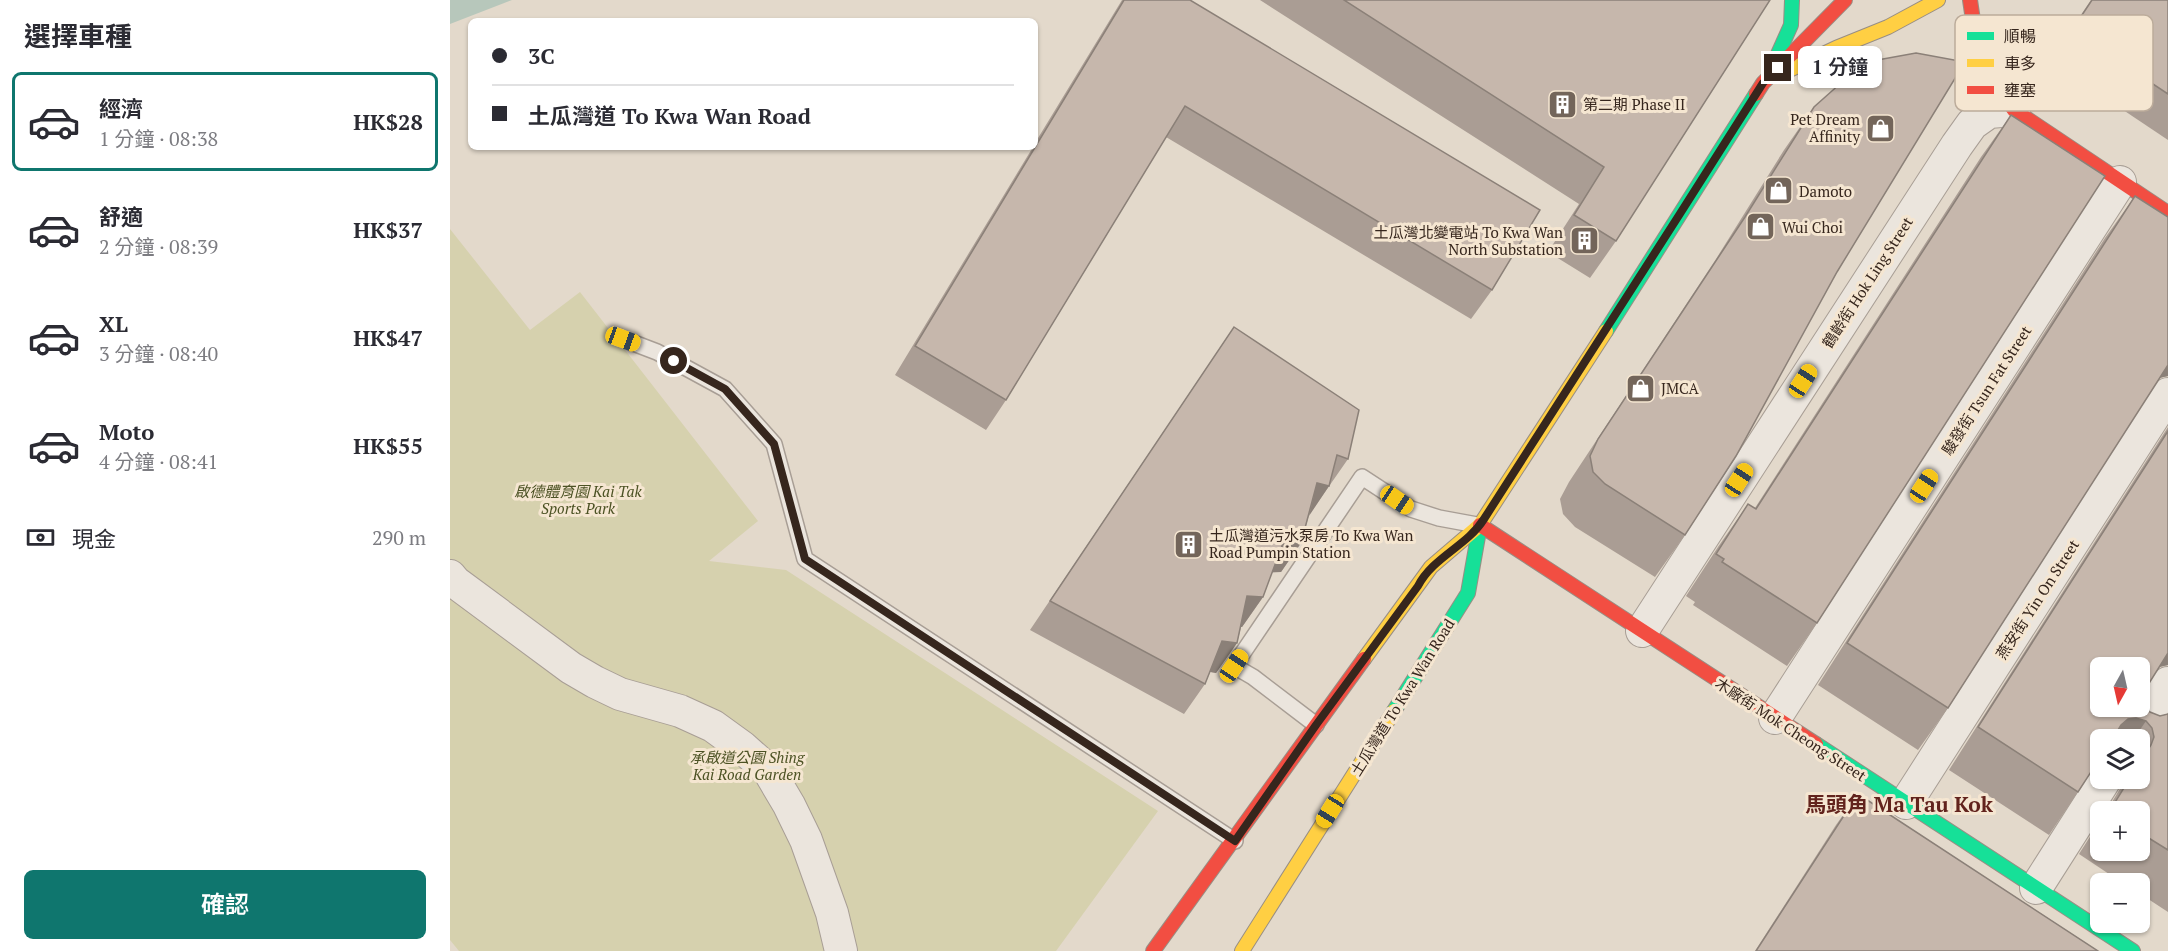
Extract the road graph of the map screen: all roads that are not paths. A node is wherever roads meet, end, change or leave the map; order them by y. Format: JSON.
{"nodes":[{"id":1,"x":1792,"y":0,"type":"edge"},
{"id":2,"x":1845,"y":0,"type":"edge"},
{"id":3,"x":1938,"y":0,"type":"edge"},
{"id":4,"x":1970,"y":0,"type":"edge"},
{"id":5,"x":1972,"y":15,"type":"edge"},
{"id":6,"x":1763,"y":83,"type":"junction"},
{"id":7,"x":2002,"y":111,"type":"edge"},
{"id":8,"x":2015,"y":111,"type":"edge"},
{"id":9,"x":2120,"y":182,"type":"junction"},
{"id":10,"x":2168,"y":213,"type":"edge"},
{"id":11,"x":623,"y":339,"type":"dead end"},
{"id":12,"x":2168,"y":394,"type":"edge"},
{"id":13,"x":1480,"y":525,"type":"junction"},
{"id":14,"x":450,"y":576,"type":"edge"},
{"id":15,"x":1642,"y":631,"type":"junction"},
{"id":16,"x":2168,"y":682,"type":"edge"},
{"id":17,"x":1775,"y":718,"type":"junction"},
{"id":18,"x":1316,"y":725,"type":"junction"},
{"id":19,"x":2138,"y":729,"type":"edge"},
{"id":20,"x":2099,"y":789,"type":"edge"},
{"id":21,"x":1906,"y":803,"type":"junction"},
{"id":22,"x":1235,"y":841,"type":"junction"},
{"id":23,"x":2036,"y":888,"type":"junction"},
{"id":24,"x":841,"y":951,"type":"edge"},
{"id":25,"x":1153,"y":951,"type":"edge"},
{"id":26,"x":1242,"y":951,"type":"edge"},
{"id":27,"x":2133,"y":951,"type":"edge"}],
"edges":[{"from":1,"to":6,"type":"main road"},
{"from":2,"to":6,"type":"main road","name":"土瓜灣道 To Kwa Wan Road"},
{"from":3,"to":6,"type":"main road"},
{"from":4,"to":5,"type":"main road"},
{"from":6,"to":13,"type":"main road","name":"土瓜灣道 To Kwa Wan Road"},
{"from":7,"to":15,"type":"street","name":"鶴齡街 Hok Ling Street"},
{"from":8,"to":9,"type":"main road"},
{"from":9,"to":10,"type":"main road"},
{"from":9,"to":17,"type":"street","name":"駿發街 Tsun Fat Street"},
{"from":11,"to":22,"type":"lane"},
{"from":12,"to":21,"type":"street","name":"燕安街 Yin On Street"},
{"from":13,"to":15,"type":"main road","name":"木廠街 Mok Cheong Street"},
{"from":13,"to":18,"type":"main road","name":"土瓜灣道 To Kwa Wan Road"},
{"from":13,"to":18,"type":"lane"},
{"from":13,"to":26,"type":"main road","name":"土瓜灣道 To Kwa Wan Road"},
{"from":14,"to":24,"type":"street"},
{"from":15,"to":17,"type":"main road","name":"木廠街 Mok Cheong Street"},
{"from":16,"to":19,"type":"street"},
{"from":17,"to":21,"type":"main road","name":"木廠街 Mok Cheong Street"},
{"from":18,"to":22,"type":"main road","name":"土瓜灣道 To Kwa Wan Road"},
{"from":20,"to":23,"type":"street"},
{"from":21,"to":23,"type":"main road","name":"木廠街 Mok Cheong Street"},
{"from":22,"to":25,"type":"main road","name":"土瓜灣道 To Kwa Wan Road"},
{"from":23,"to":27,"type":"main road","name":"木廠街 Mok Cheong Street"}]}
